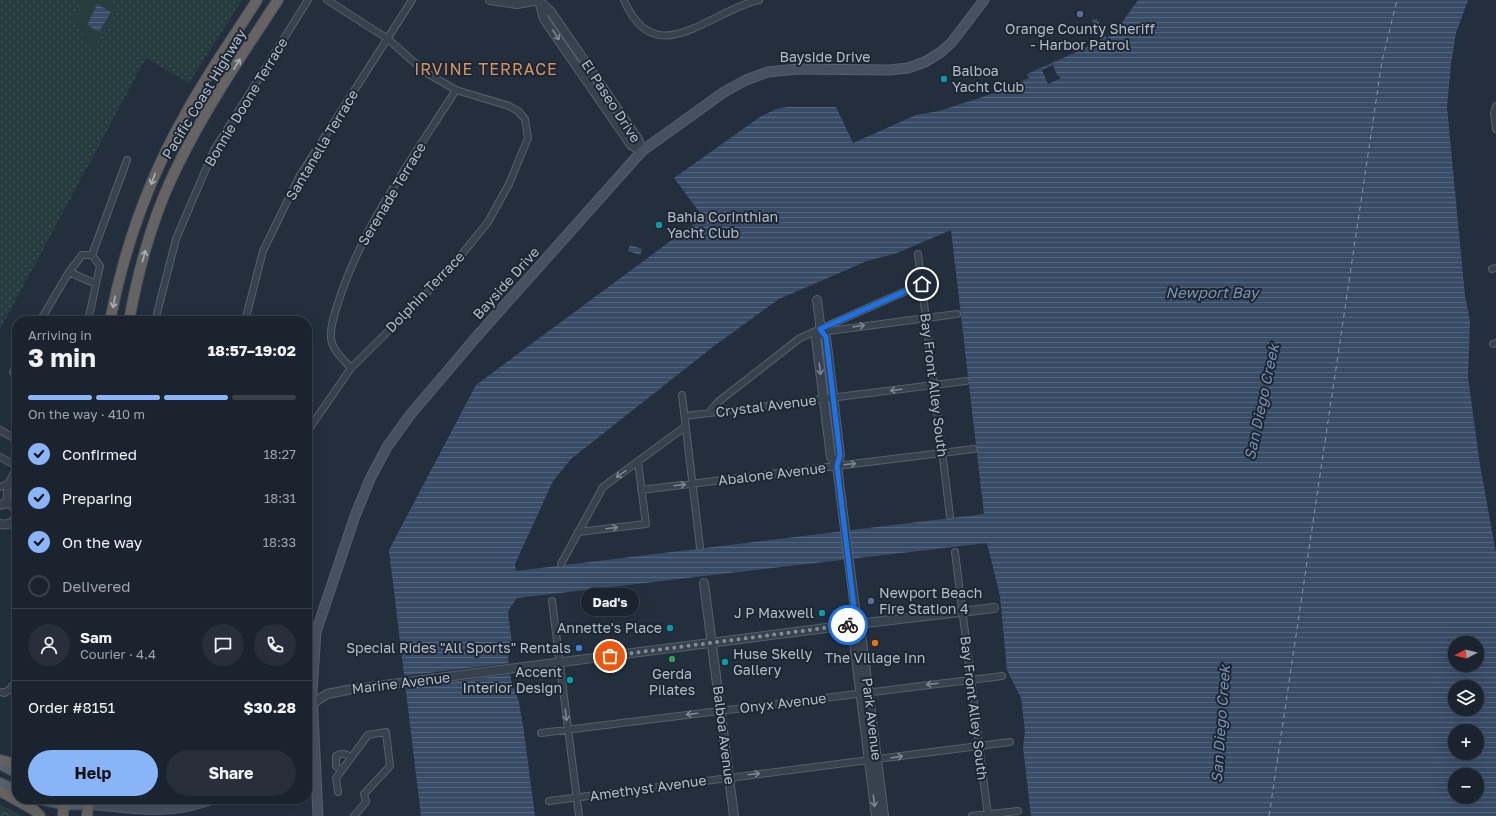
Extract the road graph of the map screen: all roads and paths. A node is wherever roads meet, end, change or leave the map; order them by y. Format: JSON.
{"nodes":[{"id":1,"x":257,"y":0,"type":"edge"},
{"id":2,"x":278,"y":0,"type":"edge"},
{"id":3,"x":308,"y":0,"type":"edge"},
{"id":4,"x":327,"y":0,"type":"edge"},
{"id":5,"x":412,"y":0,"type":"edge"},
{"id":6,"x":490,"y":0,"type":"edge"},
{"id":7,"x":538,"y":0,"type":"edge"},
{"id":8,"x":624,"y":0,"type":"edge"},
{"id":9,"x":759,"y":0,"type":"edge"},
{"id":10,"x":984,"y":0,"type":"edge"},
{"id":11,"x":388,"y":39,"type":"junction"},
{"id":12,"x":456,"y":90,"type":"junction"},
{"id":13,"x":1496,"y":107,"type":"edge"},
{"id":14,"x":1496,"y":129,"type":"edge"},
{"id":15,"x":642,"y":151,"type":"junction"},
{"id":16,"x":127,"y":160,"type":"dead end"},
{"id":17,"x":918,"y":254,"type":"dead end"},
{"id":18,"x":92,"y":255,"type":"junction"},
{"id":19,"x":69,"y":272,"type":"junction"},
{"id":20,"x":96,"y":284,"type":"junction"},
{"id":21,"x":922,"y":284,"type":"junction"},
{"id":22,"x":817,"y":300,"type":"dead end"},
{"id":23,"x":957,"y":314,"type":"dead end"},
{"id":24,"x":43,"y":316,"type":"edge"},
{"id":25,"x":89,"y":316,"type":"edge"},
{"id":26,"x":111,"y":316,"type":"edge"},
{"id":27,"x":129,"y":316,"type":"edge"},
{"id":28,"x":156,"y":316,"type":"edge"},
{"id":29,"x":246,"y":316,"type":"edge"},
{"id":30,"x":926,"y":318,"type":"junction"},
{"id":31,"x":820,"y":330,"type":"junction"},
{"id":32,"x":351,"y":368,"type":"junction"},
{"id":33,"x":966,"y":381,"type":"dead end"},
{"id":34,"x":934,"y":385,"type":"junction"},
{"id":35,"x":682,"y":395,"type":"dead end"},
{"id":36,"x":834,"y":397,"type":"junction"},
{"id":37,"x":824,"y":398,"type":"junction"},
{"id":38,"x":709,"y":413,"type":"junction"},
{"id":39,"x":685,"y":416,"type":"junction"},
{"id":40,"x":312,"y":425,"type":"edge"},
{"id":41,"x":686,"y":426,"type":"junction"},
{"id":42,"x":0,"y":430,"type":"edge"},
{"id":43,"x":12,"y":437,"type":"edge"},
{"id":44,"x":974,"y":449,"type":"dead end"},
{"id":45,"x":943,"y":453,"type":"junction"},
{"id":46,"x":0,"y":457,"type":"edge"},
{"id":47,"x":638,"y":462,"type":"junction"},
{"id":48,"x":12,"y":464,"type":"edge"},
{"id":49,"x":837,"y":466,"type":"junction"},
{"id":50,"x":12,"y":476,"type":"edge"},
{"id":51,"x":693,"y":483,"type":"junction"},
{"id":52,"x":8,"y":484,"type":"junction"},
{"id":53,"x":0,"y":487,"type":"edge"},
{"id":54,"x":641,"y":490,"type":"junction"},
{"id":55,"x":3,"y":504,"type":"edge"},
{"id":56,"x":950,"y":516,"type":"dead end"},
{"id":57,"x":12,"y":522,"type":"edge"},
{"id":58,"x":0,"y":524,"type":"edge"},
{"id":59,"x":578,"y":532,"type":"junction"},
{"id":60,"x":700,"y":547,"type":"dead end"},
{"id":61,"x":955,"y":552,"type":"dead end"},
{"id":62,"x":561,"y":564,"type":"dead end"},
{"id":63,"x":704,"y":583,"type":"dead end"},
{"id":64,"x":552,"y":601,"type":"dead end"},
{"id":65,"x":994,"y":608,"type":"dead end"},
{"id":66,"x":962,"y":611,"type":"junction"},
{"id":67,"x":856,"y":624,"type":"junction"},
{"id":68,"x":712,"y":643,"type":"junction"},
{"id":69,"x":314,"y":648,"type":"junction"},
{"id":70,"x":312,"y":653,"type":"edge"},
{"id":71,"x":560,"y":663,"type":"junction"},
{"id":72,"x":1002,"y":676,"type":"dead end"},
{"id":73,"x":312,"y":677,"type":"edge"},
{"id":74,"x":970,"y":680,"type":"junction"},
{"id":75,"x":12,"y":686,"type":"edge"},
{"id":76,"x":0,"y":692,"type":"edge"},
{"id":77,"x":864,"y":693,"type":"junction"},
{"id":78,"x":312,"y":705,"type":"edge"},
{"id":79,"x":721,"y":711,"type":"junction"},
{"id":80,"x":312,"y":726,"type":"edge"},
{"id":81,"x":568,"y":729,"type":"junction"},
{"id":82,"x":541,"y":733,"type":"dead end"},
{"id":83,"x":1010,"y":742,"type":"dead end"},
{"id":84,"x":979,"y":746,"type":"junction"},
{"id":85,"x":312,"y":757,"type":"edge"},
{"id":86,"x":351,"y":757,"type":"junction"},
{"id":87,"x":0,"y":760,"type":"edge"},
{"id":88,"x":873,"y":760,"type":"junction"},
{"id":89,"x":12,"y":763,"type":"edge"},
{"id":90,"x":0,"y":764,"type":"edge"},
{"id":91,"x":316,"y":765,"type":"junction"},
{"id":92,"x":12,"y":770,"type":"edge"},
{"id":93,"x":341,"y":772,"type":"junction"},
{"id":94,"x":729,"y":777,"type":"junction"},
{"id":95,"x":0,"y":783,"type":"edge"},
{"id":96,"x":12,"y":789,"type":"edge"},
{"id":97,"x":0,"y":791,"type":"edge"},
{"id":98,"x":338,"y":792,"type":"dead end"},
{"id":99,"x":577,"y":797,"type":"junction"},
{"id":100,"x":12,"y":798,"type":"edge"},
{"id":101,"x":549,"y":801,"type":"dead end"},
{"id":102,"x":23,"y":804,"type":"edge"},
{"id":103,"x":64,"y":804,"type":"edge"},
{"id":104,"x":86,"y":804,"type":"edge"},
{"id":105,"x":111,"y":804,"type":"edge"},
{"id":106,"x":196,"y":804,"type":"edge"},
{"id":107,"x":1018,"y":810,"type":"dead end"},
{"id":108,"x":988,"y":815,"type":"edge"},
{"id":109,"x":40,"y":816,"type":"edge"},
{"id":110,"x":62,"y":816,"type":"edge"},
{"id":111,"x":87,"y":816,"type":"edge"},
{"id":112,"x":318,"y":816,"type":"edge"},
{"id":113,"x":354,"y":816,"type":"edge"},
{"id":114,"x":579,"y":816,"type":"edge"},
{"id":115,"x":734,"y":816,"type":"edge"},
{"id":116,"x":876,"y":816,"type":"edge"},
{"id":117,"x":884,"y":816,"type":"edge"},
{"id":118,"x":972,"y":816,"type":"edge"}],
"edges":[{"from":1,"to":26,"type":"highway","name":"Pacific Coast Highway","one_way":true},
{"from":27,"to":2,"type":"highway","name":"Pacific Coast Highway","one_way":true},
{"from":3,"to":28,"type":"street","name":"Bonnie Doone Terrace"},
{"from":4,"to":11,"type":"street"},
{"from":5,"to":11,"type":"street","name":"Santanella Terrace"},
{"from":6,"to":7,"type":"street"},
{"from":7,"to":15,"type":"street","name":"El Paseo Drive"},
{"from":8,"to":9,"type":"street"},
{"from":10,"to":15,"type":"main road","name":"Bayside Drive"},
{"from":11,"to":12,"type":"street"},
{"from":11,"to":29,"type":"street","name":"Santanella Terrace"},
{"from":12,"to":32,"type":"street","name":"Serenade Terrace"},
{"from":12,"to":32,"type":"street","name":"Dolphin Terrace"},
{"from":13,"to":14,"type":"street"},
{"from":15,"to":69,"type":"main road","name":"Bayside Drive"},
{"from":16,"to":18,"type":"street"},
{"from":17,"to":21,"type":"street","name":"Bay Front Alley South"},
{"from":18,"to":19,"type":"street"},
{"from":18,"to":20,"type":"street"},
{"from":19,"to":20,"type":"street"},
{"from":19,"to":24,"type":"street"},
{"from":20,"to":25,"type":"street"},
{"from":21,"to":30,"type":"street","name":"Bay Front Alley South"},
{"from":21,"to":31,"type":"street"},
{"from":22,"to":31,"type":"street","name":"Park Avenue"},
{"from":23,"to":30,"type":"street"},
{"from":31,"to":30,"type":"street","one_way":true},
{"from":30,"to":34,"type":"street","name":"Bay Front Alley South"},
{"from":31,"to":36,"type":"street","name":"Park Avenue"},
{"from":31,"to":37,"type":"street","name":"Park Avenue","one_way":true},
{"from":31,"to":38,"type":"street"},
{"from":32,"to":40,"type":"street","name":"Dolphin Terrace"},
{"from":33,"to":34,"type":"street","name":"Crystal Avenue"},
{"from":34,"to":36,"type":"street","name":"Crystal Avenue","one_way":true},
{"from":34,"to":45,"type":"street","name":"Bay Front Alley South"},
{"from":35,"to":39,"type":"street"},
{"from":36,"to":37,"type":"street","name":"Crystal Avenue"},
{"from":36,"to":49,"type":"street","name":"Park Avenue"},
{"from":37,"to":38,"type":"street","name":"Crystal Avenue"},
{"from":37,"to":49,"type":"street","name":"Park Avenue"},
{"from":38,"to":39,"type":"street","name":"Crystal Avenue"},
{"from":39,"to":41,"type":"street"},
{"from":41,"to":47,"type":"street"},
{"from":41,"to":51,"type":"street"},
{"from":42,"to":43,"type":"street"},
{"from":44,"to":45,"type":"street","name":"Abalone Avenue"},
{"from":49,"to":45,"type":"street","name":"Abalone Avenue","one_way":true},
{"from":45,"to":56,"type":"street","name":"Bay Front Alley South"},
{"from":46,"to":48,"type":"street"},
{"from":47,"to":54,"type":"street"},
{"from":47,"to":59,"type":"street","one_way":true},
{"from":49,"to":51,"type":"street","name":"Abalone Avenue"},
{"from":49,"to":67,"type":"street","name":"Park Avenue"},
{"from":50,"to":52,"type":"street"},
{"from":54,"to":51,"type":"street","name":"Abalone Avenue","one_way":true},
{"from":51,"to":60,"type":"street"},
{"from":52,"to":53,"type":"street"},
{"from":52,"to":55,"type":"street"},
{"from":59,"to":54,"type":"street","one_way":true},
{"from":57,"to":58,"type":"street"},
{"from":59,"to":62,"type":"street"},
{"from":61,"to":66,"type":"street","name":"Bay Front Alley South"},
{"from":63,"to":68,"type":"street","name":"Balboa Avenue"},
{"from":64,"to":71,"type":"street"},
{"from":65,"to":66,"type":"street","name":"Marine Avenue"},
{"from":66,"to":67,"type":"street","name":"Marine Avenue"},
{"from":66,"to":74,"type":"street","name":"Bay Front Alley South"},
{"from":67,"to":68,"type":"street","name":"Marine Avenue"},
{"from":67,"to":77,"type":"street","name":"Park Avenue"},
{"from":68,"to":71,"type":"street","name":"Marine Avenue"},
{"from":68,"to":79,"type":"street","name":"Balboa Avenue"},
{"from":69,"to":70,"type":"main road"},
{"from":69,"to":73,"type":"main road","name":"Bayside Drive"},
{"from":71,"to":78,"type":"street","name":"Marine Avenue"},
{"from":71,"to":81,"type":"street","one_way":true},
{"from":72,"to":74,"type":"street","name":"Onyx Avenue"},
{"from":74,"to":77,"type":"street","name":"Onyx Avenue","one_way":true},
{"from":74,"to":84,"type":"street","name":"Bay Front Alley South"},
{"from":75,"to":76,"type":"street"},
{"from":77,"to":79,"type":"street","name":"Onyx Avenue"},
{"from":77,"to":88,"type":"street","name":"Park Avenue"},
{"from":79,"to":81,"type":"street","name":"Onyx Avenue","one_way":true},
{"from":79,"to":94,"type":"street","name":"Balboa Avenue"},
{"from":80,"to":91,"type":"main road","name":"Bayside Drive"},
{"from":81,"to":82,"type":"street","name":"Onyx Avenue"},
{"from":81,"to":99,"type":"street"},
{"from":83,"to":84,"type":"street","name":"Amethyst Avenue"},
{"from":88,"to":84,"type":"street","name":"Amethyst Avenue","one_way":true},
{"from":84,"to":108,"type":"street","name":"Bay Front Alley South"},
{"from":85,"to":91,"type":"main road"},
{"from":86,"to":93,"type":"street"},
{"from":86,"to":93,"type":"street"},
{"from":86,"to":113,"type":"street"},
{"from":87,"to":89,"type":"highway"},
{"from":94,"to":88,"type":"street","name":"Amethyst Avenue","one_way":true},
{"from":88,"to":116,"type":"street","name":"Park Avenue","one_way":true},
{"from":88,"to":117,"type":"street","name":"Park Avenue"},
{"from":90,"to":92,"type":"main road"},
{"from":91,"to":112,"type":"main road","name":"Bayside Drive"},
{"from":93,"to":98,"type":"street"},
{"from":94,"to":99,"type":"street","name":"Amethyst Avenue"},
{"from":94,"to":115,"type":"street","name":"Balboa Avenue"},
{"from":95,"to":96,"type":"main road"},
{"from":97,"to":100,"type":"highway"},
{"from":99,"to":101,"type":"street","name":"Amethyst Avenue"},
{"from":99,"to":114,"type":"street"},
{"from":102,"to":109,"type":"highway"},
{"from":103,"to":110,"type":"highway"},
{"from":104,"to":111,"type":"highway"},
{"from":105,"to":106,"type":"main road"},
{"from":107,"to":108,"type":"street"},
{"from":108,"to":118,"type":"street"}]}
